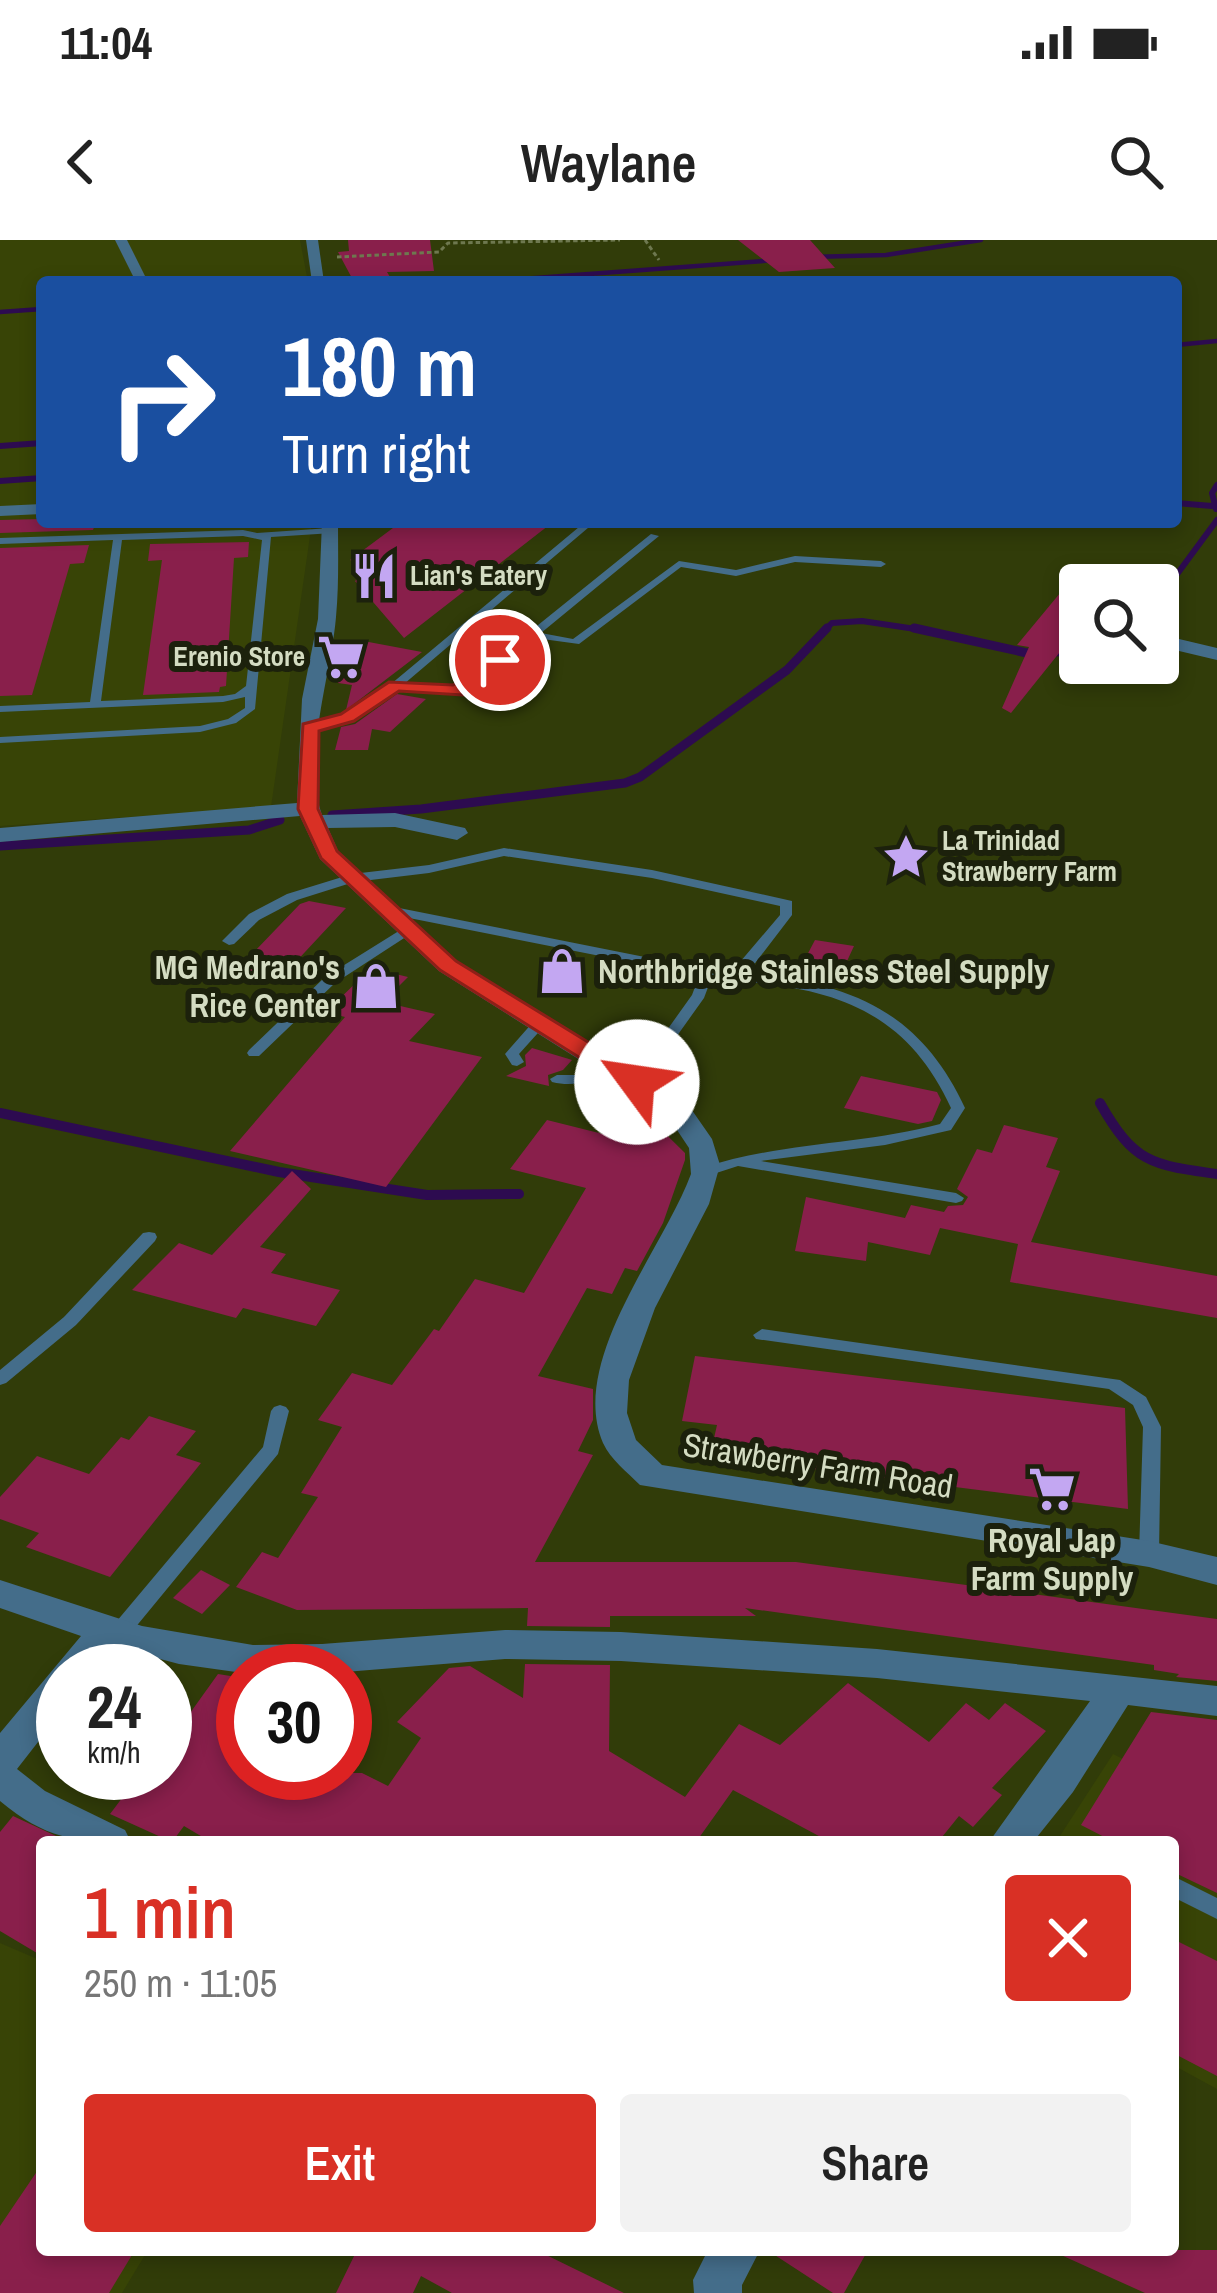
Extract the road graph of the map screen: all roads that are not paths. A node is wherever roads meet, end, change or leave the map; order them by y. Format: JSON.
{"nodes":[{"id":1,"x":121,"y":240,"type":"edge"},
{"id":2,"x":312,"y":240,"type":"edge"},
{"id":3,"x":139,"y":276,"type":"edge"},
{"id":4,"x":318,"y":276,"type":"edge"},
{"id":5,"x":36,"y":509,"type":"edge"},
{"id":6,"x":0,"y":512,"type":"edge"},
{"id":7,"x":314,"y":528,"type":"edge"},
{"id":8,"x":330,"y":528,"type":"edge"},
{"id":9,"x":583,"y":528,"type":"edge"},
{"id":10,"x":259,"y":535,"type":"junction"},
{"id":11,"x":654,"y":536,"type":"dead end"},
{"id":12,"x":118,"y":537,"type":"junction"},
{"id":13,"x":0,"y":541,"type":"edge"},
{"id":14,"x":881,"y":564,"type":"dead end"},
{"id":15,"x":532,"y":634,"type":"junction"},
{"id":16,"x":1179,"y":645,"type":"edge"},
{"id":17,"x":1217,"y":654,"type":"edge"},
{"id":18,"x":251,"y":686,"type":"junction"},
{"id":19,"x":395,"y":686,"type":"junction"},
{"id":20,"x":95,"y":705,"type":"junction"},
{"id":21,"x":0,"y":709,"type":"edge"},
{"id":22,"x":310,"y":728,"type":"junction"},
{"id":23,"x":0,"y":740,"type":"edge"},
{"id":24,"x":311,"y":816,"type":"junction"},
{"id":25,"x":457,"y":833,"type":"dead end"},
{"id":26,"x":0,"y":836,"type":"edge"},
{"id":27,"x":352,"y":878,"type":"junction"},
{"id":28,"x":399,"y":919,"type":"junction"},
{"id":29,"x":230,"y":941,"type":"dead end"},
{"id":30,"x":736,"y":978,"type":"junction"},
{"id":31,"x":704,"y":979,"type":"junction"},
{"id":32,"x":539,"y":1024,"type":"junction"},
{"id":33,"x":254,"y":1053,"type":"dead end"},
{"id":34,"x":599,"y":1060,"type":"junction"},
{"id":35,"x":517,"y":1062,"type":"dead end"},
{"id":36,"x":557,"y":1079,"type":"dead end"},
{"id":37,"x":637,"y":1082,"type":"junction"},
{"id":38,"x":720,"y":1166,"type":"junction"},
{"id":39,"x":956,"y":1198,"type":"dead end"},
{"id":40,"x":149,"y":1238,"type":"dead end"},
{"id":41,"x":762,"y":1335,"type":"dead end"},
{"id":42,"x":0,"y":1379,"type":"edge"},
{"id":43,"x":280,"y":1412,"type":"dead end"},
{"id":44,"x":1150,"y":1554,"type":"junction"},
{"id":45,"x":1217,"y":1571,"type":"edge"},
{"id":46,"x":0,"y":1594,"type":"edge"},
{"id":47,"x":112,"y":1633,"type":"junction"},
{"id":48,"x":101,"y":1644,"type":"edge"},
{"id":49,"x":1118,"y":1689,"type":"junction"},
{"id":50,"x":1217,"y":1701,"type":"edge"},
{"id":51,"x":36,"y":1715,"type":"edge"},
{"id":52,"x":0,"y":1760,"type":"edge"},
{"id":53,"x":0,"y":1778,"type":"edge"},
{"id":54,"x":99,"y":1836,"type":"edge"},
{"id":55,"x":1014,"y":1836,"type":"edge"},
{"id":56,"x":1179,"y":1889,"type":"edge"},
{"id":57,"x":1217,"y":1909,"type":"edge"},
{"id":58,"x":732,"y":2256,"type":"edge"},
{"id":59,"x":718,"y":2293,"type":"edge"}],
"edges":[{"from":1,"to":3,"type":"street"},
{"from":2,"to":4,"type":"street"},
{"from":5,"to":6,"type":"street"},
{"from":7,"to":10,"type":"lane"},
{"from":8,"to":22,"type":"street"},
{"from":9,"to":19,"type":"lane"},
{"from":10,"to":12,"type":"lane"},
{"from":10,"to":18,"type":"lane"},
{"from":11,"to":15,"type":"lane"},
{"from":12,"to":13,"type":"lane"},
{"from":12,"to":20,"type":"lane"},
{"from":14,"to":15,"type":"lane"},
{"from":15,"to":19,"type":"lane"},
{"from":16,"to":17,"type":"street"},
{"from":18,"to":20,"type":"lane"},
{"from":18,"to":23,"type":"lane"},
{"from":19,"to":22,"type":"lane"},
{"from":20,"to":21,"type":"lane"},
{"from":22,"to":24,"type":"street"},
{"from":24,"to":25,"type":"street"},
{"from":24,"to":26,"type":"street"},
{"from":24,"to":27,"type":"street"},
{"from":27,"to":28,"type":"street"},
{"from":27,"to":29,"type":"lane"},
{"from":27,"to":30,"type":"lane"},
{"from":28,"to":31,"type":"lane"},
{"from":28,"to":32,"type":"street"},
{"from":28,"to":33,"type":"lane"},
{"from":30,"to":31,"type":"lane"},
{"from":30,"to":38,"type":"lane"},
{"from":31,"to":37,"type":"lane"},
{"from":32,"to":34,"type":"street"},
{"from":32,"to":35,"type":"lane"},
{"from":34,"to":36,"type":"lane"},
{"from":34,"to":37,"type":"street"},
{"from":37,"to":38,"type":"street"},
{"from":38,"to":39,"type":"lane"},
{"from":38,"to":44,"type":"street","name":"Strawberry Farm Road"},
{"from":40,"to":42,"type":"lane"},
{"from":41,"to":44,"type":"lane"},
{"from":43,"to":47,"type":"lane"},
{"from":44,"to":45,"type":"street","name":"Strawberry Farm Road"},
{"from":46,"to":47,"type":"street"},
{"from":47,"to":48,"type":"street"},
{"from":47,"to":49,"type":"street"},
{"from":49,"to":50,"type":"street"},
{"from":49,"to":55,"type":"street"},
{"from":51,"to":52,"type":"street"},
{"from":53,"to":54,"type":"street"},
{"from":56,"to":57,"type":"lane"},
{"from":58,"to":59,"type":"street"}]}
